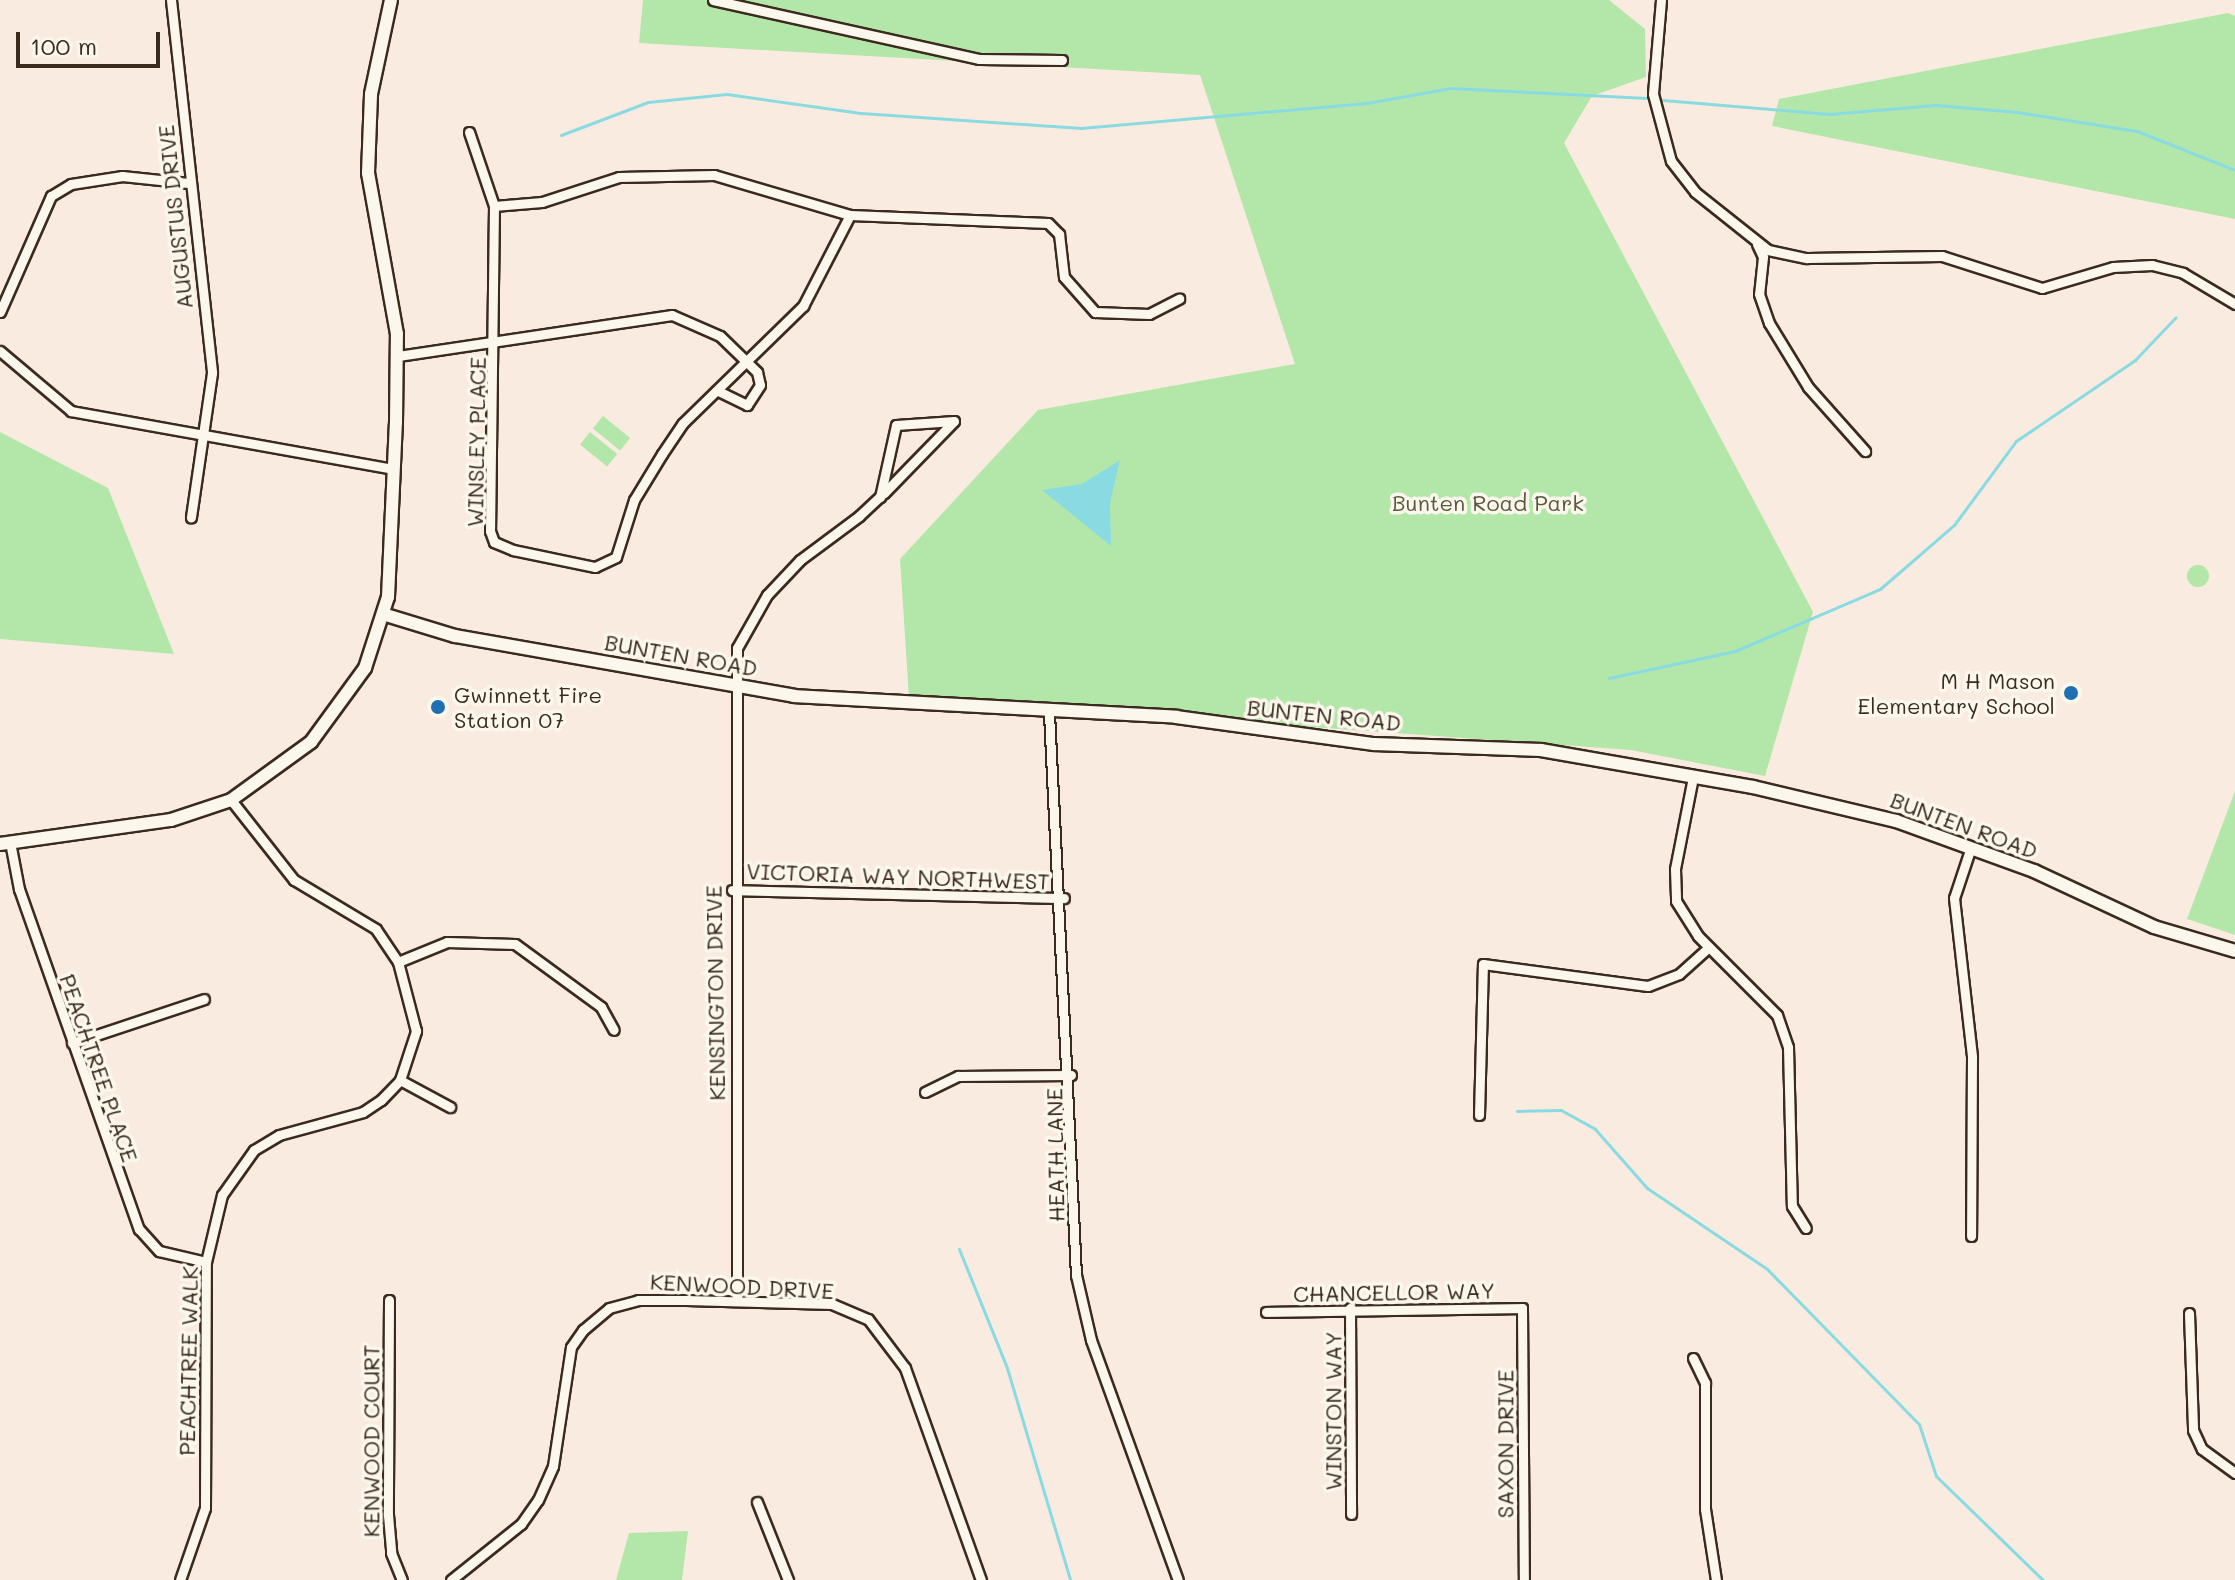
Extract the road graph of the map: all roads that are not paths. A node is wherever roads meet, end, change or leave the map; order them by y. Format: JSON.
{"nodes":[{"id":1,"x":171,"y":0,"type":"edge"},
{"id":2,"x":391,"y":0,"type":"edge"},
{"id":3,"x":713,"y":0,"type":"edge"},
{"id":4,"x":1661,"y":0,"type":"edge"},
{"id":5,"x":1062,"y":60,"type":"dead end"},
{"id":6,"x":469,"y":132,"type":"dead end"},
{"id":7,"x":189,"y":183,"type":"junction"},
{"id":8,"x":494,"y":206,"type":"junction"},
{"id":9,"x":850,"y":215,"type":"junction"},
{"id":10,"x":1753,"y":237,"type":"junction"},
{"id":11,"x":1179,"y":299,"type":"dead end"},
{"id":12,"x":2235,"y":304,"type":"edge"},
{"id":13,"x":0,"y":312,"type":"edge"},
{"id":14,"x":496,"y":344,"type":"junction"},
{"id":15,"x":0,"y":351,"type":"edge"},
{"id":16,"x":398,"y":356,"type":"junction"},
{"id":17,"x":749,"y":363,"type":"junction"},
{"id":18,"x":718,"y":391,"type":"junction"},
{"id":19,"x":206,"y":430,"type":"junction"},
{"id":20,"x":1865,"y":451,"type":"dead end"},
{"id":21,"x":394,"y":469,"type":"junction"},
{"id":22,"x":880,"y":497,"type":"junction"},
{"id":23,"x":191,"y":517,"type":"dead end"},
{"id":24,"x":386,"y":615,"type":"junction"},
{"id":25,"x":732,"y":684,"type":"junction"},
{"id":26,"x":1049,"y":713,"type":"junction"},
{"id":27,"x":1693,"y":777,"type":"junction"},
{"id":28,"x":231,"y":800,"type":"junction"},
{"id":29,"x":5,"y":843,"type":"edge"},
{"id":30,"x":1971,"y":847,"type":"junction"},
{"id":31,"x":732,"y":890,"type":"junction"},
{"id":32,"x":1064,"y":898,"type":"junction"},
{"id":33,"x":1709,"y":947,"type":"junction"},
{"id":34,"x":2235,"y":951,"type":"edge"},
{"id":35,"x":398,"y":962,"type":"junction"},
{"id":36,"x":204,"y":999,"type":"dead end"},
{"id":37,"x":614,"y":1030,"type":"dead end"},
{"id":38,"x":72,"y":1043,"type":"junction"},
{"id":39,"x":1071,"y":1075,"type":"junction"},
{"id":40,"x":400,"y":1080,"type":"junction"},
{"id":41,"x":925,"y":1092,"type":"dead end"},
{"id":42,"x":450,"y":1107,"type":"dead end"},
{"id":43,"x":1479,"y":1115,"type":"dead end"},
{"id":44,"x":1806,"y":1228,"type":"dead end"},
{"id":45,"x":1971,"y":1236,"type":"dead end"},
{"id":46,"x":206,"y":1262,"type":"junction"},
{"id":47,"x":389,"y":1300,"type":"dead end"},
{"id":48,"x":737,"y":1301,"type":"junction"},
{"id":49,"x":1350,"y":1308,"type":"junction"},
{"id":50,"x":1522,"y":1308,"type":"joint"},
{"id":51,"x":1266,"y":1312,"type":"dead end"},
{"id":52,"x":2189,"y":1313,"type":"dead end"},
{"id":53,"x":1693,"y":1358,"type":"dead end"},
{"id":54,"x":2235,"y":1473,"type":"edge"},
{"id":55,"x":757,"y":1502,"type":"dead end"},
{"id":56,"x":1351,"y":1514,"type":"dead end"},
{"id":57,"x":180,"y":1580,"type":"edge"},
{"id":58,"x":402,"y":1580,"type":"edge"},
{"id":59,"x":451,"y":1580,"type":"edge"},
{"id":60,"x":788,"y":1580,"type":"edge"},
{"id":61,"x":981,"y":1580,"type":"edge"},
{"id":62,"x":1178,"y":1580,"type":"edge"},
{"id":63,"x":1524,"y":1580,"type":"edge"},
{"id":64,"x":1716,"y":1580,"type":"edge"}],
"edges":[{"from":1,"to":7,"type":"street","name":"AUGUSTUS DRIVE"},
{"from":2,"to":16,"type":"street"},
{"from":3,"to":5,"type":"street"},
{"from":4,"to":10,"type":"street"},
{"from":6,"to":8,"type":"street","name":"WINSLEY PLACE"},
{"from":7,"to":13,"type":"street"},
{"from":7,"to":19,"type":"street","name":"AUGUSTUS DRIVE"},
{"from":8,"to":9,"type":"street"},
{"from":8,"to":14,"type":"street","name":"WINSLEY PLACE"},
{"from":9,"to":11,"type":"street"},
{"from":9,"to":17,"type":"street","name":"WINSLEY PLACE"},
{"from":10,"to":12,"type":"street"},
{"from":10,"to":20,"type":"street"},
{"from":14,"to":16,"type":"street"},
{"from":14,"to":17,"type":"street"},
{"from":14,"to":18,"type":"street","name":"WINSLEY PLACE"},
{"from":15,"to":19,"type":"street"},
{"from":16,"to":21,"type":"street"},
{"from":17,"to":18,"type":"street","name":"WINSLEY PLACE"},
{"from":17,"to":18,"type":"street"},
{"from":19,"to":21,"type":"street"},
{"from":19,"to":23,"type":"street","name":"AUGUSTUS DRIVE"},
{"from":21,"to":24,"type":"street"},
{"from":22,"to":22,"type":"street","name":"KENSINGTON DRIVE"},
{"from":22,"to":25,"type":"street","name":"KENSINGTON DRIVE"},
{"from":24,"to":25,"type":"street","name":"BUNTEN ROAD"},
{"from":24,"to":28,"type":"street"},
{"from":25,"to":26,"type":"street","name":"BUNTEN ROAD"},
{"from":25,"to":31,"type":"street","name":"KENSINGTON DRIVE"},
{"from":26,"to":27,"type":"street","name":"BUNTEN ROAD"},
{"from":26,"to":32,"type":"street","name":"HEATH LANE"},
{"from":27,"to":30,"type":"street","name":"BUNTEN ROAD"},
{"from":27,"to":33,"type":"street"},
{"from":28,"to":29,"type":"street"},
{"from":28,"to":35,"type":"street"},
{"from":29,"to":38,"type":"street","name":"PEACHTREE PLACE"},
{"from":30,"to":34,"type":"street","name":"BUNTEN ROAD"},
{"from":30,"to":45,"type":"street"},
{"from":31,"to":32,"type":"street","name":"VICTORIA WAY NORTHWEST"},
{"from":31,"to":48,"type":"street","name":"KENSINGTON DRIVE"},
{"from":32,"to":39,"type":"street","name":"HEATH LANE"},
{"from":33,"to":43,"type":"street"},
{"from":33,"to":44,"type":"street"},
{"from":35,"to":37,"type":"street"},
{"from":35,"to":40,"type":"street"},
{"from":36,"to":38,"type":"street"},
{"from":38,"to":46,"type":"street","name":"PEACHTREE PLACE"},
{"from":39,"to":41,"type":"street"},
{"from":39,"to":62,"type":"street","name":"HEATH LANE"},
{"from":40,"to":42,"type":"street"},
{"from":40,"to":46,"type":"street","name":"PEACHTREE WALK"},
{"from":46,"to":57,"type":"street","name":"PEACHTREE WALK"},
{"from":47,"to":58,"type":"street","name":"KENWOOD COURT"},
{"from":48,"to":59,"type":"street","name":"KENWOOD DRIVE"},
{"from":48,"to":61,"type":"street","name":"KENWOOD DRIVE"},
{"from":49,"to":50,"type":"street","name":"CHANCELLOR WAY"},
{"from":49,"to":51,"type":"street","name":"CHANCELLOR WAY"},
{"from":49,"to":56,"type":"street","name":"WINSTON WAY"},
{"from":50,"to":63,"type":"street","name":"SAXON DRIVE"},
{"from":52,"to":54,"type":"street"},
{"from":53,"to":64,"type":"street"},
{"from":55,"to":60,"type":"street"}]}
